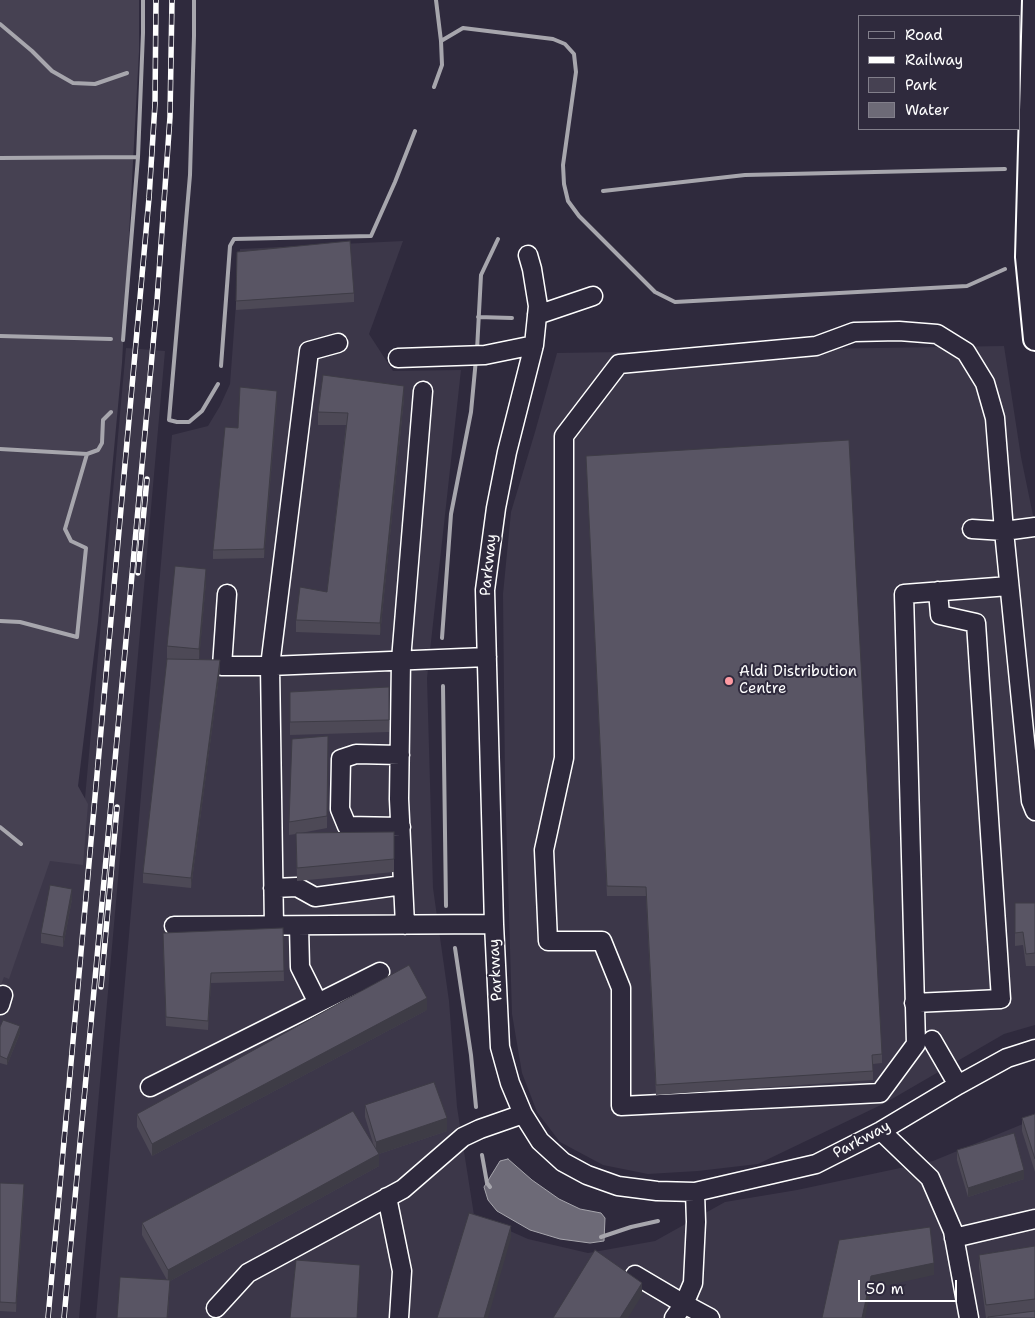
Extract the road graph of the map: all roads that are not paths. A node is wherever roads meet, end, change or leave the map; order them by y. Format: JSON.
{"nodes":[{"id":1,"x":1034,"y":0,"type":"edge"},
{"id":2,"x":528,"y":255,"type":"dead end"},
{"id":3,"x":593,"y":296,"type":"dead end"},
{"id":4,"x":537,"y":315,"type":"junction"},
{"id":5,"x":1035,"y":334,"type":"edge"},
{"id":6,"x":338,"y":343,"type":"dead end"},
{"id":7,"x":534,"y":345,"type":"junction"},
{"id":8,"x":398,"y":358,"type":"dead end"},
{"id":9,"x":423,"y":391,"type":"dead end"},
{"id":10,"x":1035,"y":528,"type":"edge"},
{"id":11,"x":972,"y":529,"type":"dead end"},
{"id":12,"x":1004,"y":531,"type":"junction"},
{"id":13,"x":1010,"y":586,"type":"junction"},
{"id":14,"x":938,"y":591,"type":"junction"},
{"id":15,"x":227,"y":594,"type":"dead end"},
{"id":16,"x":487,"y":657,"type":"junction"},
{"id":17,"x":401,"y":660,"type":"junction"},
{"id":18,"x":270,"y":666,"type":"junction"},
{"id":19,"x":400,"y":755,"type":"junction"},
{"id":20,"x":1035,"y":810,"type":"edge"},
{"id":21,"x":401,"y":827,"type":"junction"},
{"id":22,"x":403,"y":885,"type":"junction"},
{"id":23,"x":273,"y":888,"type":"junction"},
{"id":24,"x":494,"y":924,"type":"junction"},
{"id":25,"x":405,"y":925,"type":"junction"},
{"id":26,"x":174,"y":926,"type":"dead end"},
{"id":27,"x":274,"y":926,"type":"junction"},
{"id":28,"x":299,"y":926,"type":"junction"},
{"id":29,"x":380,"y":972,"type":"dead end"},
{"id":30,"x":318,"y":1003,"type":"junction"},
{"id":31,"x":914,"y":1003,"type":"junction"},
{"id":32,"x":932,"y":1040,"type":"dead end"},
{"id":33,"x":1035,"y":1049,"type":"edge"},
{"id":34,"x":958,"y":1084,"type":"junction"},
{"id":35,"x":150,"y":1087,"type":"dead end"},
{"id":36,"x":523,"y":1114,"type":"junction"},
{"id":37,"x":881,"y":1131,"type":"junction"},
{"id":38,"x":695,"y":1192,"type":"junction"},
{"id":39,"x":387,"y":1197,"type":"junction"},
{"id":40,"x":1035,"y":1220,"type":"edge"},
{"id":41,"x":954,"y":1238,"type":"junction"},
{"id":42,"x":635,"y":1274,"type":"dead end"},
{"id":43,"x":216,"y":1308,"type":"dead end"},
{"id":44,"x":679,"y":1311,"type":"edge"},
{"id":45,"x":399,"y":1318,"type":"edge"},
{"id":46,"x":710,"y":1318,"type":"edge"},
{"id":47,"x":969,"y":1318,"type":"edge"}],
"edges":[{"from":1,"to":5,"type":"main road"},
{"from":2,"to":4,"type":"street","name":"Parkway"},
{"from":3,"to":4,"type":"street"},
{"from":4,"to":7,"type":"street","name":"Parkway"},
{"from":6,"to":18,"type":"street"},
{"from":7,"to":8,"type":"street"},
{"from":7,"to":16,"type":"street","name":"Parkway"},
{"from":9,"to":17,"type":"street"},
{"from":10,"to":12,"type":"street"},
{"from":11,"to":12,"type":"street"},
{"from":12,"to":13,"type":"street"},
{"from":12,"to":31,"type":"street"},
{"from":13,"to":14,"type":"street"},
{"from":13,"to":20,"type":"street"},
{"from":14,"to":31,"type":"street"},
{"from":14,"to":31,"type":"street"},
{"from":15,"to":18,"type":"street"},
{"from":16,"to":17,"type":"street"},
{"from":16,"to":24,"type":"street","name":"Parkway"},
{"from":17,"to":18,"type":"street"},
{"from":17,"to":19,"type":"street"},
{"from":18,"to":23,"type":"street"},
{"from":19,"to":21,"type":"street"},
{"from":19,"to":21,"type":"street"},
{"from":21,"to":22,"type":"street"},
{"from":22,"to":23,"type":"street"},
{"from":22,"to":25,"type":"street"},
{"from":23,"to":27,"type":"street"},
{"from":24,"to":25,"type":"street"},
{"from":24,"to":36,"type":"street","name":"Parkway"},
{"from":25,"to":28,"type":"street"},
{"from":26,"to":27,"type":"street"},
{"from":27,"to":28,"type":"street"},
{"from":28,"to":30,"type":"street"},
{"from":29,"to":30,"type":"street"},
{"from":30,"to":35,"type":"street"},
{"from":32,"to":34,"type":"street"},
{"from":33,"to":34,"type":"street","name":"Parkway"},
{"from":34,"to":37,"type":"street","name":"Parkway"},
{"from":36,"to":38,"type":"street","name":"Parkway"},
{"from":36,"to":39,"type":"street"},
{"from":37,"to":38,"type":"street","name":"Parkway"},
{"from":37,"to":41,"type":"street"},
{"from":38,"to":44,"type":"street"},
{"from":39,"to":43,"type":"street"},
{"from":39,"to":45,"type":"street"},
{"from":40,"to":41,"type":"street"},
{"from":41,"to":47,"type":"street"},
{"from":42,"to":44,"type":"street"},
{"from":44,"to":46,"type":"street"}]}
